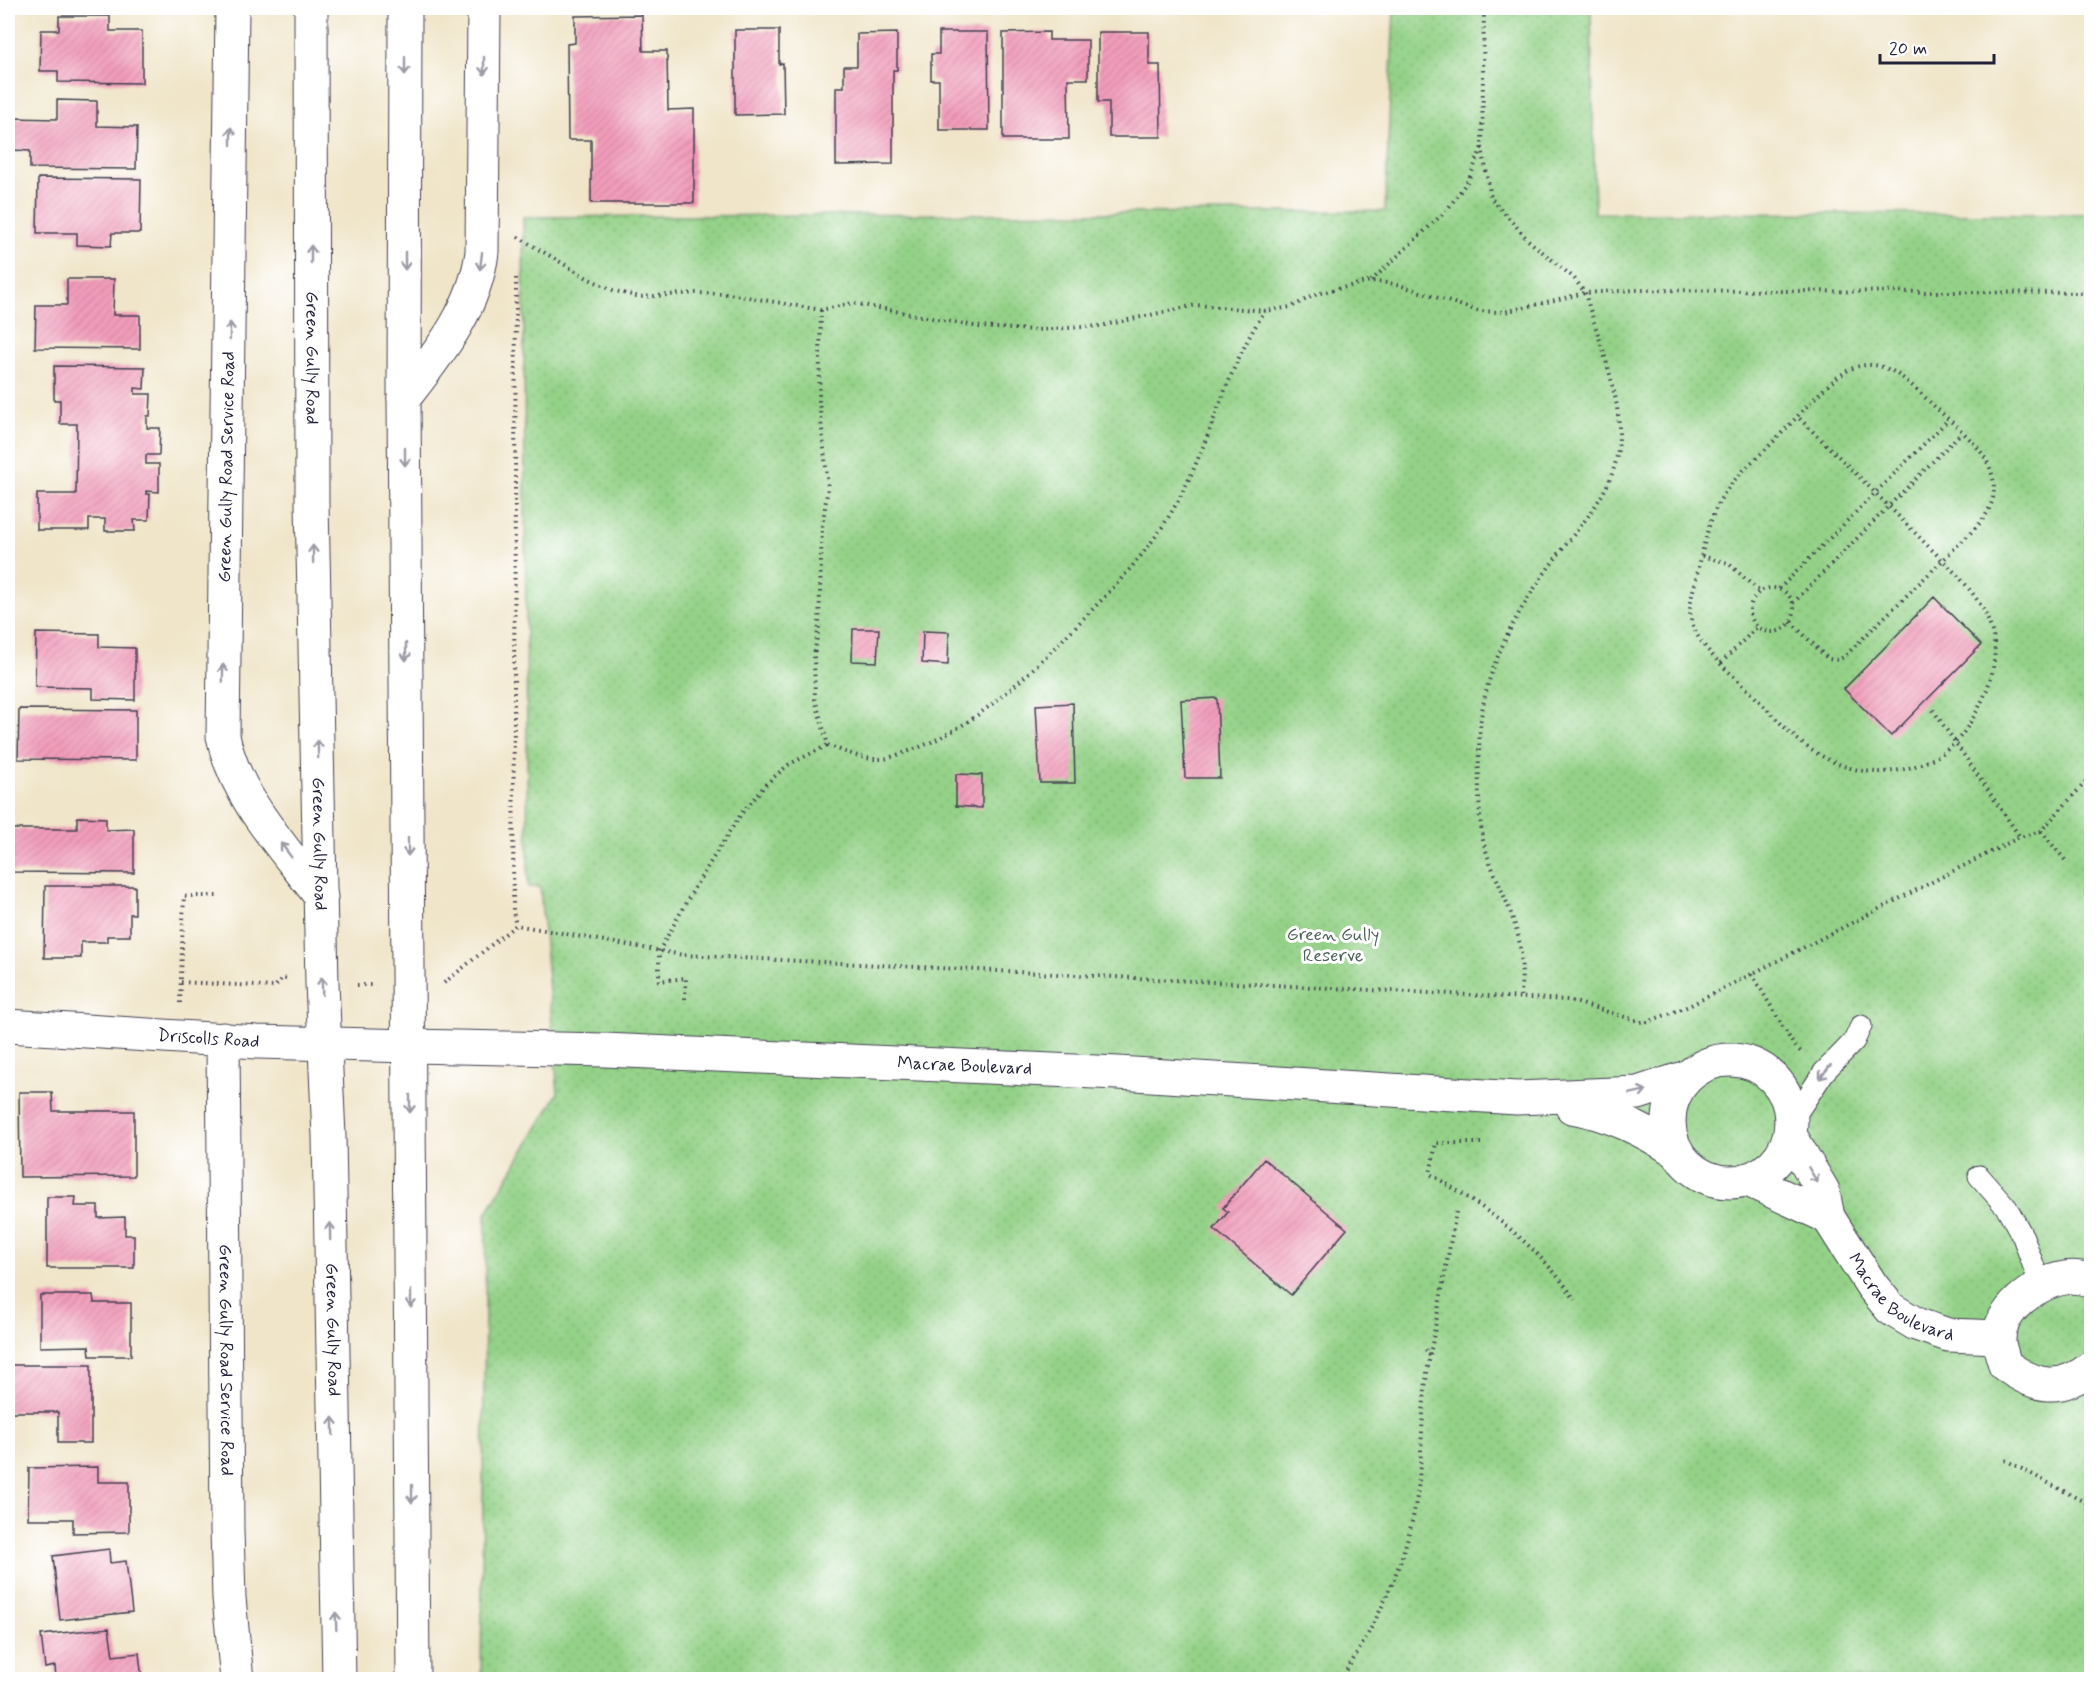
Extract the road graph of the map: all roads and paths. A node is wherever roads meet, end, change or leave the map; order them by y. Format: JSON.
{"nodes":[{"id":1,"x":232,"y":8,"type":"edge"},
{"id":2,"x":311,"y":8,"type":"edge"},
{"id":3,"x":405,"y":8,"type":"edge"},
{"id":4,"x":483,"y":8,"type":"edge"},
{"id":5,"x":1484,"y":8,"type":"edge"},
{"id":6,"x":1482,"y":147,"type":"junction"},
{"id":7,"x":516,"y":248,"type":"dead end"},
{"id":8,"x":516,"y":271,"type":"dead end"},
{"id":9,"x":1370,"y":281,"type":"junction"},
{"id":10,"x":1585,"y":292,"type":"junction"},
{"id":11,"x":2091,"y":293,"type":"edge"},
{"id":12,"x":820,"y":310,"type":"junction"},
{"id":13,"x":1266,"y":310,"type":"junction"},
{"id":14,"x":404,"y":398,"type":"junction"},
{"id":15,"x":1798,"y":417,"type":"junction"},
{"id":16,"x":1948,"y":420,"type":"junction"},
{"id":17,"x":1961,"y":433,"type":"junction"},
{"id":18,"x":1875,"y":492,"type":"junction"},
{"id":19,"x":1889,"y":506,"type":"junction"},
{"id":20,"x":1701,"y":556,"type":"junction"},
{"id":21,"x":1942,"y":561,"type":"junction"},
{"id":22,"x":1779,"y":589,"type":"junction"},
{"id":23,"x":1760,"y":591,"type":"junction"},
{"id":24,"x":1793,"y":603,"type":"junction"},
{"id":25,"x":1791,"y":622,"type":"junction"},
{"id":26,"x":1758,"y":626,"type":"junction"},
{"id":27,"x":1721,"y":663,"type":"junction"},
{"id":28,"x":1933,"y":710,"type":"dead end"},
{"id":29,"x":1957,"y":742,"type":"junction"},
{"id":30,"x":828,"y":745,"type":"junction"},
{"id":31,"x":2091,"y":775,"type":"edge"},
{"id":32,"x":2041,"y":831,"type":"junction"},
{"id":33,"x":2020,"y":837,"type":"junction"},
{"id":34,"x":2065,"y":860,"type":"dead end"},
{"id":35,"x":220,"y":896,"type":"dead end"},
{"id":36,"x":321,"y":897,"type":"junction"},
{"id":37,"x":516,"y":925,"type":"junction"},
{"id":38,"x":659,"y":951,"type":"junction"},
{"id":39,"x":1752,"y":974,"type":"junction"},
{"id":40,"x":282,"y":978,"type":"dead end"},
{"id":41,"x":181,"y":982,"type":"junction"},
{"id":42,"x":439,"y":985,"type":"dead end"},
{"id":43,"x":1521,"y":996,"type":"junction"},
{"id":44,"x":685,"y":999,"type":"dead end"},
{"id":45,"x":8,"y":1026,"type":"edge"},
{"id":46,"x":1861,"y":1026,"type":"dead end"},
{"id":47,"x":179,"y":1036,"type":"junction"},
{"id":48,"x":223,"y":1039,"type":"junction"},
{"id":49,"x":326,"y":1044,"type":"junction"},
{"id":50,"x":411,"y":1046,"type":"junction"},
{"id":51,"x":1824,"y":1072,"type":"junction"},
{"id":52,"x":1687,"y":1077,"type":"junction"},
{"id":53,"x":1517,"y":1098,"type":"junction"},
{"id":54,"x":1791,"y":1127,"type":"junction"},
{"id":55,"x":1481,"y":1143,"type":"dead end"},
{"id":56,"x":1676,"y":1151,"type":"junction"},
{"id":57,"x":1979,"y":1176,"type":"dead end"},
{"id":58,"x":1748,"y":1180,"type":"junction"},
{"id":59,"x":1456,"y":1212,"type":"dead end"},
{"id":60,"x":1828,"y":1217,"type":"junction"},
{"id":61,"x":2091,"y":1282,"type":"edge"},
{"id":62,"x":2041,"y":1286,"type":"junction"},
{"id":63,"x":1575,"y":1300,"type":"dead end"},
{"id":64,"x":1999,"y":1337,"type":"junction"},
{"id":65,"x":1424,"y":1348,"type":"dead end"},
{"id":66,"x":1430,"y":1356,"type":"junction"},
{"id":67,"x":2091,"y":1367,"type":"edge"},
{"id":68,"x":2006,"y":1460,"type":"dead end"},
{"id":69,"x":2091,"y":1506,"type":"edge"},
{"id":70,"x":237,"y":1680,"type":"edge"},
{"id":71,"x":339,"y":1680,"type":"edge"},
{"id":72,"x":413,"y":1680,"type":"edge"},
{"id":73,"x":1340,"y":1680,"type":"edge"}],
"edges":[{"from":36,"to":1,"type":"street","name":"Green Gully Road Service Road","one_way":true},
{"from":36,"to":2,"type":"street","name":"Green Gully Road","one_way":true},
{"from":3,"to":14,"type":"street","one_way":true},
{"from":4,"to":14,"type":"street","one_way":true},
{"from":5,"to":6,"type":"path"},
{"from":6,"to":9,"type":"path"},
{"from":6,"to":10,"type":"path"},
{"from":7,"to":12,"type":"path"},
{"from":8,"to":37,"type":"path"},
{"from":9,"to":10,"type":"path"},
{"from":9,"to":13,"type":"path"},
{"from":10,"to":11,"type":"path"},
{"from":10,"to":43,"type":"path"},
{"from":12,"to":13,"type":"path"},
{"from":12,"to":30,"type":"path"},
{"from":13,"to":30,"type":"path"},
{"from":14,"to":50,"type":"street","one_way":true},
{"from":15,"to":16,"type":"path"},
{"from":15,"to":18,"type":"path"},
{"from":15,"to":20,"type":"path"},
{"from":16,"to":17,"type":"path"},
{"from":16,"to":18,"type":"path"},
{"from":17,"to":19,"type":"path"},
{"from":17,"to":21,"type":"path"},
{"from":18,"to":19,"type":"path"},
{"from":18,"to":22,"type":"path"},
{"from":19,"to":21,"type":"path"},
{"from":19,"to":24,"type":"path"},
{"from":20,"to":23,"type":"path"},
{"from":20,"to":27,"type":"path"},
{"from":21,"to":25,"type":"path"},
{"from":21,"to":29,"type":"path"},
{"from":22,"to":23,"type":"path"},
{"from":22,"to":24,"type":"path"},
{"from":23,"to":26,"type":"path"},
{"from":24,"to":25,"type":"path"},
{"from":25,"to":26,"type":"path"},
{"from":26,"to":27,"type":"path"},
{"from":27,"to":29,"type":"path"},
{"from":28,"to":29,"type":"path"},
{"from":29,"to":33,"type":"path"},
{"from":30,"to":38,"type":"path"},
{"from":31,"to":32,"type":"path"},
{"from":32,"to":33,"type":"path"},
{"from":32,"to":34,"type":"path"},
{"from":33,"to":39,"type":"path"},
{"from":35,"to":41,"type":"path"},
{"from":49,"to":36,"type":"street","name":"Green Gully Road","one_way":true},
{"from":37,"to":38,"type":"path"},
{"from":37,"to":42,"type":"path"},
{"from":38,"to":43,"type":"path"},
{"from":38,"to":44,"type":"path"},
{"from":39,"to":43,"type":"path"},
{"from":39,"to":51,"type":"path"},
{"from":40,"to":41,"type":"path"},
{"from":41,"to":47,"type":"path"},
{"from":45,"to":47,"type":"street","name":"Driscolls Road"},
{"from":46,"to":51,"type":"lane","one_way":true},
{"from":47,"to":48,"type":"street","name":"Driscolls Road"},
{"from":48,"to":49,"type":"street","name":"Driscolls Road"},
{"from":48,"to":70,"type":"street","name":"Green Gully Road Service Road"},
{"from":49,"to":50,"type":"street","name":"Driscolls Road"},
{"from":71,"to":49,"type":"street","name":"Green Gully Road","one_way":true},
{"from":50,"to":53,"type":"street","name":"Macrae Boulevard"},
{"from":50,"to":72,"type":"street","one_way":true},
{"from":51,"to":54,"type":"lane"},
{"from":53,"to":52,"type":"street","name":"Macrae Boulevard","one_way":true},
{"from":52,"to":54,"type":"street"},
{"from":52,"to":56,"type":"street"},
{"from":53,"to":56,"type":"street","name":"Macrae Boulevard"},
{"from":54,"to":58,"type":"street"},
{"from":54,"to":60,"type":"street","name":"Macrae Boulevard","one_way":true},
{"from":55,"to":63,"type":"path"},
{"from":56,"to":58,"type":"street"},
{"from":57,"to":62,"type":"lane"},
{"from":58,"to":60,"type":"street"},
{"from":59,"to":66,"type":"path"},
{"from":60,"to":64,"type":"street","name":"Macrae Boulevard"},
{"from":61,"to":62,"type":"street"},
{"from":62,"to":64,"type":"street"},
{"from":64,"to":67,"type":"street"},
{"from":65,"to":66,"type":"path"},
{"from":66,"to":73,"type":"path"},
{"from":68,"to":69,"type":"path"}]}
